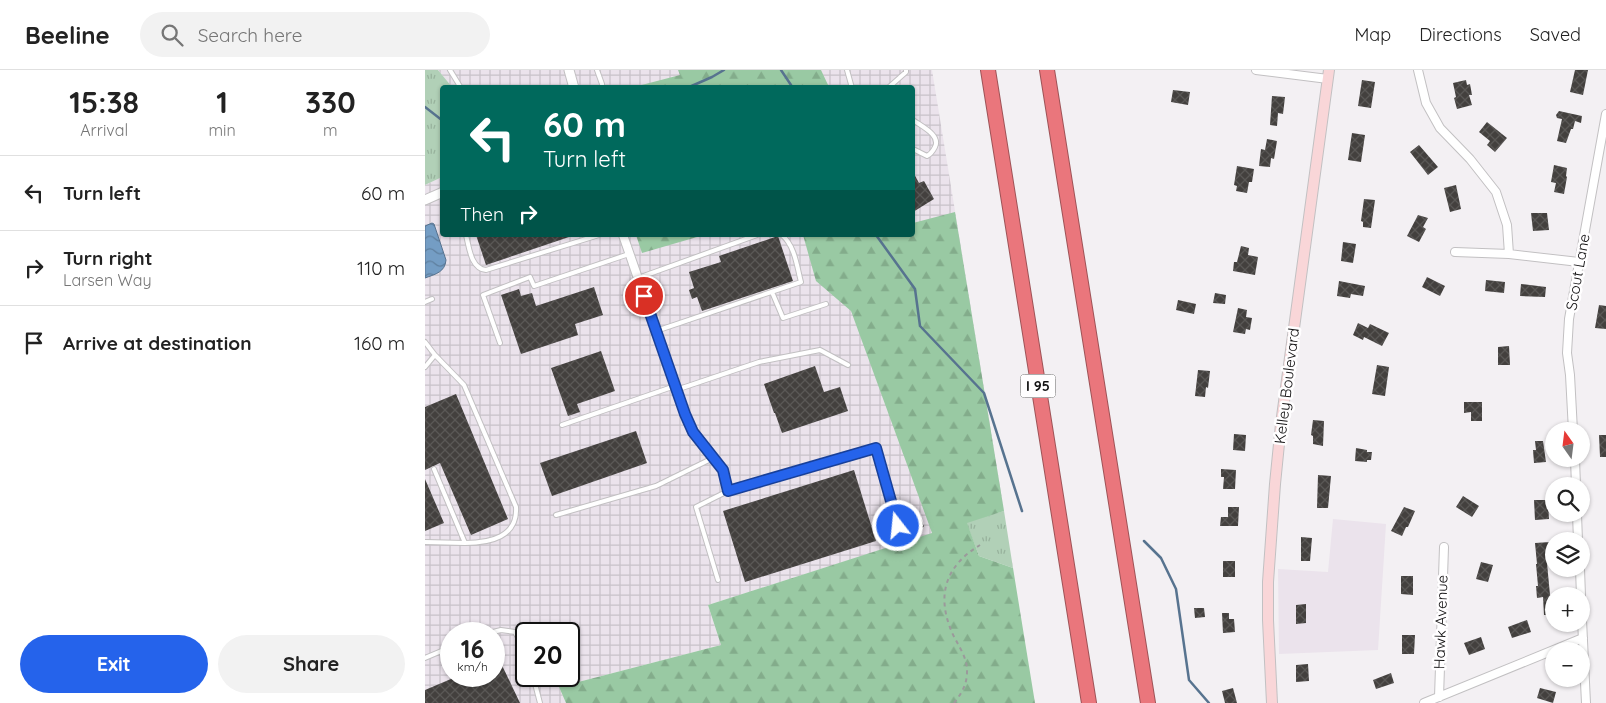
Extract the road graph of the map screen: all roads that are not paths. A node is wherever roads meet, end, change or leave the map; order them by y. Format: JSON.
{"nodes":[{"id":1,"x":449,"y":70,"type":"edge"},
{"id":2,"x":569,"y":70,"type":"edge"},
{"id":3,"x":597,"y":70,"type":"edge"},
{"id":4,"x":847,"y":70,"type":"edge"},
{"id":5,"x":906,"y":70,"type":"edge"},
{"id":6,"x":988,"y":70,"type":"edge"},
{"id":7,"x":1047,"y":70,"type":"edge"},
{"id":8,"x":1256,"y":70,"type":"edge"},
{"id":9,"x":1417,"y":70,"type":"edge"},
{"id":10,"x":1328,"y":75,"type":"edge"},
{"id":11,"x":602,"y":84,"type":"dead end"},
{"id":12,"x":459,"y":85,"type":"edge"},
{"id":13,"x":573,"y":85,"type":"edge"},
{"id":14,"x":851,"y":85,"type":"edge"},
{"id":15,"x":891,"y":85,"type":"edge"},
{"id":16,"x":1606,"y":114,"type":"edge"},
{"id":17,"x":915,"y":121,"type":"edge"},
{"id":18,"x":915,"y":150,"type":"edge"},
{"id":19,"x":440,"y":193,"type":"edge"},
{"id":20,"x":425,"y":200,"type":"edge"},
{"id":21,"x":467,"y":237,"type":"edge"},
{"id":22,"x":592,"y":237,"type":"edge"},
{"id":23,"x":624,"y":237,"type":"edge"},
{"id":24,"x":751,"y":237,"type":"edge"},
{"id":25,"x":784,"y":237,"type":"edge"},
{"id":26,"x":1455,"y":252,"type":"dead end"},
{"id":27,"x":629,"y":254,"type":"junction"},
{"id":28,"x":1509,"y":254,"type":"junction"},
{"id":29,"x":1579,"y":262,"type":"junction"},
{"id":30,"x":638,"y":278,"type":"junction"},
{"id":31,"x":773,"y":292,"type":"junction"},
{"id":32,"x":432,"y":299,"type":"dead end"},
{"id":33,"x":425,"y":302,"type":"edge"},
{"id":34,"x":826,"y":304,"type":"dead end"},
{"id":35,"x":656,"y":331,"type":"junction"},
{"id":36,"x":425,"y":342,"type":"edge"},
{"id":37,"x":500,"y":343,"type":"dead end"},
{"id":38,"x":435,"y":355,"type":"junction"},
{"id":39,"x":848,"y":365,"type":"dead end"},
{"id":40,"x":425,"y":367,"type":"edge"},
{"id":41,"x":676,"y":388,"type":"junction"},
{"id":42,"x":1573,"y":422,"type":"edge"},
{"id":43,"x":562,"y":425,"type":"dead end"},
{"id":44,"x":713,"y":458,"type":"junction"},
{"id":45,"x":434,"y":469,"type":"dead end"},
{"id":46,"x":723,"y":470,"type":"joint"},
{"id":47,"x":728,"y":491,"type":"junction"},
{"id":48,"x":556,"y":515,"type":"dead end"},
{"id":49,"x":898,"y":526,"type":"dead end"},
{"id":50,"x":425,"y":542,"type":"edge"},
{"id":51,"x":465,"y":543,"type":"junction"},
{"id":52,"x":1444,"y":547,"type":"dead end"},
{"id":53,"x":718,"y":580,"type":"dead end"},
{"id":54,"x":1583,"y":632,"type":"edge"},
{"id":55,"x":1583,"y":638,"type":"junction"},
{"id":56,"x":440,"y":652,"type":"edge"},
{"id":57,"x":425,"y":658,"type":"edge"},
{"id":58,"x":536,"y":687,"type":"edge"},
{"id":59,"x":1439,"y":697,"type":"junction"},
{"id":60,"x":540,"y":703,"type":"edge"},
{"id":61,"x":1089,"y":703,"type":"edge"},
{"id":62,"x":1148,"y":703,"type":"edge"},
{"id":63,"x":1272,"y":703,"type":"edge"},
{"id":64,"x":1424,"y":703,"type":"edge"},
{"id":65,"x":1586,"y":703,"type":"edge"}],
"edges":[{"from":1,"to":12,"type":"lane"},
{"from":2,"to":13,"type":"street"},
{"from":3,"to":11,"type":"lane"},
{"from":4,"to":14,"type":"lane"},
{"from":5,"to":15,"type":"lane"},
{"from":6,"to":61,"type":"highway","number":"I 95"},
{"from":7,"to":62,"type":"highway"},
{"from":8,"to":10,"type":"street"},
{"from":9,"to":28,"type":"street"},
{"from":10,"to":63,"type":"main road","name":"Kelley Boulevard"},
{"from":16,"to":29,"type":"street","name":"Scout Lane"},
{"from":17,"to":18,"type":"lane"},
{"from":19,"to":20,"type":"street"},
{"from":21,"to":22,"type":"lane"},
{"from":23,"to":27,"type":"street"},
{"from":24,"to":30,"type":"lane"},
{"from":25,"to":31,"type":"lane"},
{"from":26,"to":28,"type":"street"},
{"from":27,"to":30,"type":"street"},
{"from":27,"to":37,"type":"lane"},
{"from":28,"to":29,"type":"street"},
{"from":29,"to":42,"type":"street","name":"Scout Lane"},
{"from":30,"to":35,"type":"street"},
{"from":31,"to":34,"type":"lane"},
{"from":31,"to":35,"type":"lane"},
{"from":32,"to":33,"type":"lane"},
{"from":35,"to":41,"type":"street"},
{"from":36,"to":38,"type":"lane"},
{"from":38,"to":40,"type":"lane"},
{"from":38,"to":51,"type":"lane"},
{"from":39,"to":41,"type":"lane"},
{"from":41,"to":43,"type":"lane"},
{"from":41,"to":44,"type":"street"},
{"from":44,"to":46,"type":"street"},
{"from":44,"to":48,"type":"lane"},
{"from":45,"to":51,"type":"lane"},
{"from":46,"to":47,"type":"lane"},
{"from":47,"to":49,"type":"lane"},
{"from":47,"to":53,"type":"lane"},
{"from":50,"to":51,"type":"lane"},
{"from":52,"to":59,"type":"street","name":"Hawk Avenue"},
{"from":54,"to":55,"type":"street"},
{"from":55,"to":59,"type":"street"},
{"from":55,"to":65,"type":"street"},
{"from":56,"to":57,"type":"lane"},
{"from":58,"to":60,"type":"lane"},
{"from":59,"to":64,"type":"street"}]}
